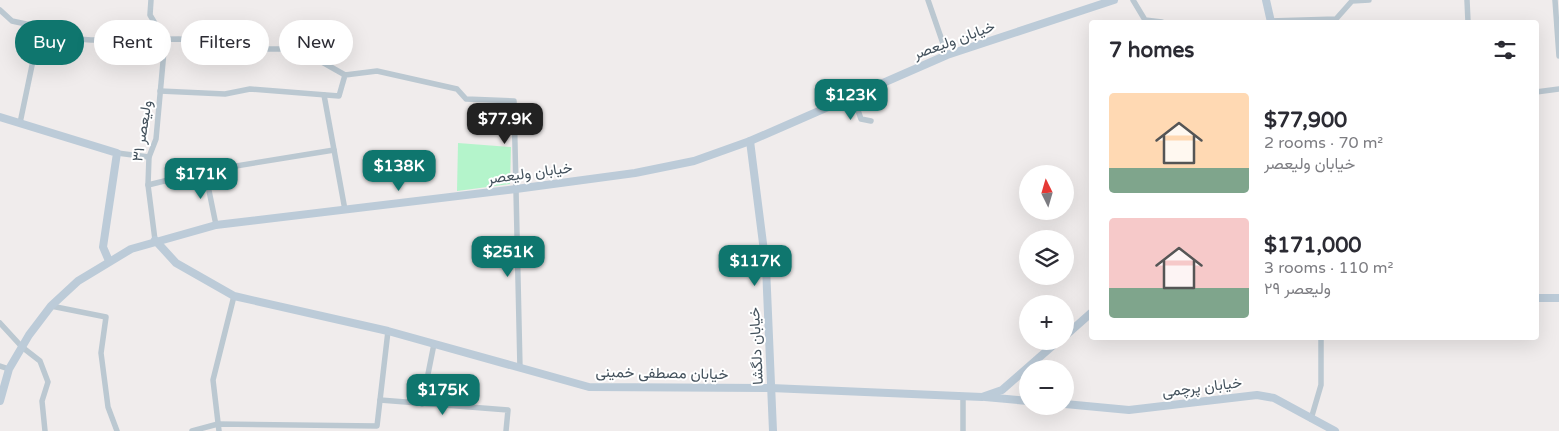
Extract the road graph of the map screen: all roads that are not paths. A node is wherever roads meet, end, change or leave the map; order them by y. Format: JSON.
{"nodes":[{"id":1,"x":151,"y":0,"type":"edge"},
{"id":2,"x":928,"y":0,"type":"edge"},
{"id":3,"x":1114,"y":0,"type":"edge"},
{"id":4,"x":1132,"y":0,"type":"edge"},
{"id":5,"x":1266,"y":0,"type":"edge"},
{"id":6,"x":1369,"y":0,"type":"edge"},
{"id":7,"x":1467,"y":0,"type":"edge"},
{"id":8,"x":1555,"y":0,"type":"edge"},
{"id":9,"x":0,"y":10,"type":"edge"},
{"id":10,"x":153,"y":20,"type":"edge"},
{"id":11,"x":1145,"y":20,"type":"edge"},
{"id":12,"x":1270,"y":20,"type":"edge"},
{"id":13,"x":1314,"y":20,"type":"edge"},
{"id":14,"x":1468,"y":20,"type":"edge"},
{"id":15,"x":15,"y":21,"type":"edge"},
{"id":16,"x":171,"y":40,"type":"edge"},
{"id":17,"x":1559,"y":47,"type":"edge"},
{"id":18,"x":947,"y":55,"type":"junction"},
{"id":19,"x":1559,"y":56,"type":"edge"},
{"id":20,"x":32,"y":65,"type":"edge"},
{"id":21,"x":162,"y":65,"type":"edge"},
{"id":22,"x":345,"y":75,"type":"junction"},
{"id":23,"x":1559,"y":88,"type":"edge"},
{"id":24,"x":160,"y":91,"type":"junction"},
{"id":25,"x":1539,"y":91,"type":"edge"},
{"id":26,"x":324,"y":95,"type":"junction"},
{"id":27,"x":853,"y":96,"type":"junction"},
{"id":28,"x":0,"y":117,"type":"edge"},
{"id":29,"x":871,"y":121,"type":"dead end"},
{"id":30,"x":20,"y":123,"type":"junction"},
{"id":31,"x":750,"y":141,"type":"junction"},
{"id":32,"x":334,"y":150,"type":"junction"},
{"id":33,"x":117,"y":153,"type":"junction"},
{"id":34,"x":149,"y":157,"type":"junction"},
{"id":35,"x":205,"y":171,"type":"junction"},
{"id":36,"x":148,"y":185,"type":"junction"},
{"id":37,"x":516,"y":189,"type":"junction"},
{"id":38,"x":346,"y":210,"type":"junction"},
{"id":39,"x":216,"y":226,"type":"junction"},
{"id":40,"x":155,"y":240,"type":"junction"},
{"id":41,"x":109,"y":261,"type":"junction"},
{"id":42,"x":234,"y":296,"type":"junction"},
{"id":43,"x":1539,"y":298,"type":"edge"},
{"id":44,"x":1559,"y":298,"type":"edge"},
{"id":45,"x":51,"y":306,"type":"junction"},
{"id":46,"x":1089,"y":315,"type":"edge"},
{"id":47,"x":0,"y":323,"type":"edge"},
{"id":48,"x":1074,"y":328,"type":"edge"},
{"id":49,"x":388,"y":331,"type":"junction"},
{"id":50,"x":1321,"y":340,"type":"edge"},
{"id":51,"x":434,"y":344,"type":"junction"},
{"id":52,"x":22,"y":347,"type":"junction"},
{"id":53,"x":1048,"y":350,"type":"edge"},
{"id":54,"x":0,"y":366,"type":"edge"},
{"id":55,"x":520,"y":368,"type":"junction"},
{"id":56,"x":9,"y":369,"type":"junction"},
{"id":57,"x":772,"y":388,"type":"junction"},
{"id":58,"x":963,"y":396,"type":"junction"},
{"id":59,"x":982,"y":397,"type":"junction"},
{"id":60,"x":380,"y":400,"type":"junction"},
{"id":61,"x":1019,"y":400,"type":"edge"},
{"id":62,"x":0,"y":401,"type":"edge"},
{"id":63,"x":422,"y":404,"type":"junction"},
{"id":64,"x":1074,"y":405,"type":"edge"},
{"id":65,"x":1312,"y":419,"type":"junction"},
{"id":66,"x":218,"y":424,"type":"junction"},
{"id":67,"x":301,"y":428,"type":"edge"},
{"id":68,"x":45,"y":431,"type":"edge"},
{"id":69,"x":117,"y":431,"type":"edge"},
{"id":70,"x":192,"y":431,"type":"edge"},
{"id":71,"x":219,"y":431,"type":"edge"},
{"id":72,"x":506,"y":431,"type":"edge"},
{"id":73,"x":773,"y":431,"type":"edge"},
{"id":74,"x":963,"y":431,"type":"edge"},
{"id":75,"x":1334,"y":431,"type":"edge"}],
"edges":[{"from":1,"to":10,"type":"street"},
{"from":2,"to":18,"type":"street"},
{"from":3,"to":18,"type":"street","name":"خیابان ولیعصر"},
{"from":4,"to":11,"type":"street"},
{"from":5,"to":12,"type":"street"},
{"from":6,"to":13,"type":"street"},
{"from":7,"to":14,"type":"street"},
{"from":8,"to":17,"type":"street"},
{"from":9,"to":15,"type":"street"},
{"from":16,"to":22,"type":"street"},
{"from":17,"to":19,"type":"street"},
{"from":18,"to":27,"type":"street","name":"خیابان ولیعصر"},
{"from":20,"to":30,"type":"street"},
{"from":21,"to":24,"type":"street","name":"ولیعصر ۳۱"},
{"from":22,"to":26,"type":"street"},
{"from":22,"to":37,"type":"street"},
{"from":23,"to":25,"type":"street"},
{"from":24,"to":26,"type":"street"},
{"from":24,"to":34,"type":"street","name":"ولیعصر ۳۱"},
{"from":26,"to":32,"type":"street"},
{"from":27,"to":29,"type":"street"},
{"from":27,"to":31,"type":"street","name":"خیابان ولیعصر"},
{"from":28,"to":30,"type":"street"},
{"from":30,"to":33,"type":"street"},
{"from":31,"to":37,"type":"street","name":"خیابان ولیعصر"},
{"from":31,"to":57,"type":"street","name":"خیابان دلگشا"},
{"from":32,"to":35,"type":"street"},
{"from":32,"to":38,"type":"street"},
{"from":33,"to":34,"type":"street"},
{"from":33,"to":41,"type":"street"},
{"from":34,"to":36,"type":"street","name":"ولیعصر ۳۱"},
{"from":35,"to":36,"type":"street"},
{"from":35,"to":39,"type":"street"},
{"from":36,"to":40,"type":"street","name":"ولیعصر ۳۱"},
{"from":37,"to":38,"type":"street","name":"خیابان ولیعصر"},
{"from":37,"to":55,"type":"street"},
{"from":38,"to":39,"type":"street","name":"خیابان ولیعصر"},
{"from":39,"to":40,"type":"street","name":"خیابان ولیعصر"},
{"from":40,"to":41,"type":"street","name":"خیابان ولیعصر"},
{"from":40,"to":42,"type":"street","name":"خیابان مصطفی خمینی"},
{"from":41,"to":45,"type":"street","name":"خیابان ولیعصر"},
{"from":42,"to":49,"type":"street","name":"خیابان مصطفی خمینی"},
{"from":42,"to":66,"type":"street"},
{"from":43,"to":44,"type":"street"},
{"from":45,"to":52,"type":"street","name":"خیابان ولیعصر"},
{"from":45,"to":69,"type":"street"},
{"from":46,"to":48,"type":"street"},
{"from":47,"to":52,"type":"street"},
{"from":49,"to":51,"type":"street","name":"خیابان مصطفی خمینی"},
{"from":49,"to":60,"type":"street"},
{"from":50,"to":65,"type":"street"},
{"from":51,"to":55,"type":"street","name":"خیابان مصطفی خمینی"},
{"from":51,"to":63,"type":"street"},
{"from":52,"to":56,"type":"street","name":"خیابان ولیعصر"},
{"from":52,"to":68,"type":"street"},
{"from":53,"to":59,"type":"street","name":"خیابان مصطفی خمینی"},
{"from":54,"to":56,"type":"street"},
{"from":55,"to":57,"type":"street","name":"خیابان مصطفی خمینی"},
{"from":56,"to":62,"type":"street","name":"خیابان ولیعصر"},
{"from":57,"to":58,"type":"street","name":"خیابان مصطفی خمینی"},
{"from":57,"to":73,"type":"street","name":"خیابان دلگشا"},
{"from":58,"to":59,"type":"street","name":"خیابان مصطفی خمینی"},
{"from":58,"to":74,"type":"street"},
{"from":59,"to":61,"type":"street"},
{"from":60,"to":63,"type":"street"},
{"from":60,"to":67,"type":"street"},
{"from":63,"to":72,"type":"street"},
{"from":64,"to":65,"type":"street","name":"خیابان پرچمی"},
{"from":65,"to":75,"type":"street","name":"خیابان پرچمی"},
{"from":66,"to":67,"type":"street"},
{"from":66,"to":70,"type":"street"},
{"from":66,"to":71,"type":"street"}]}
